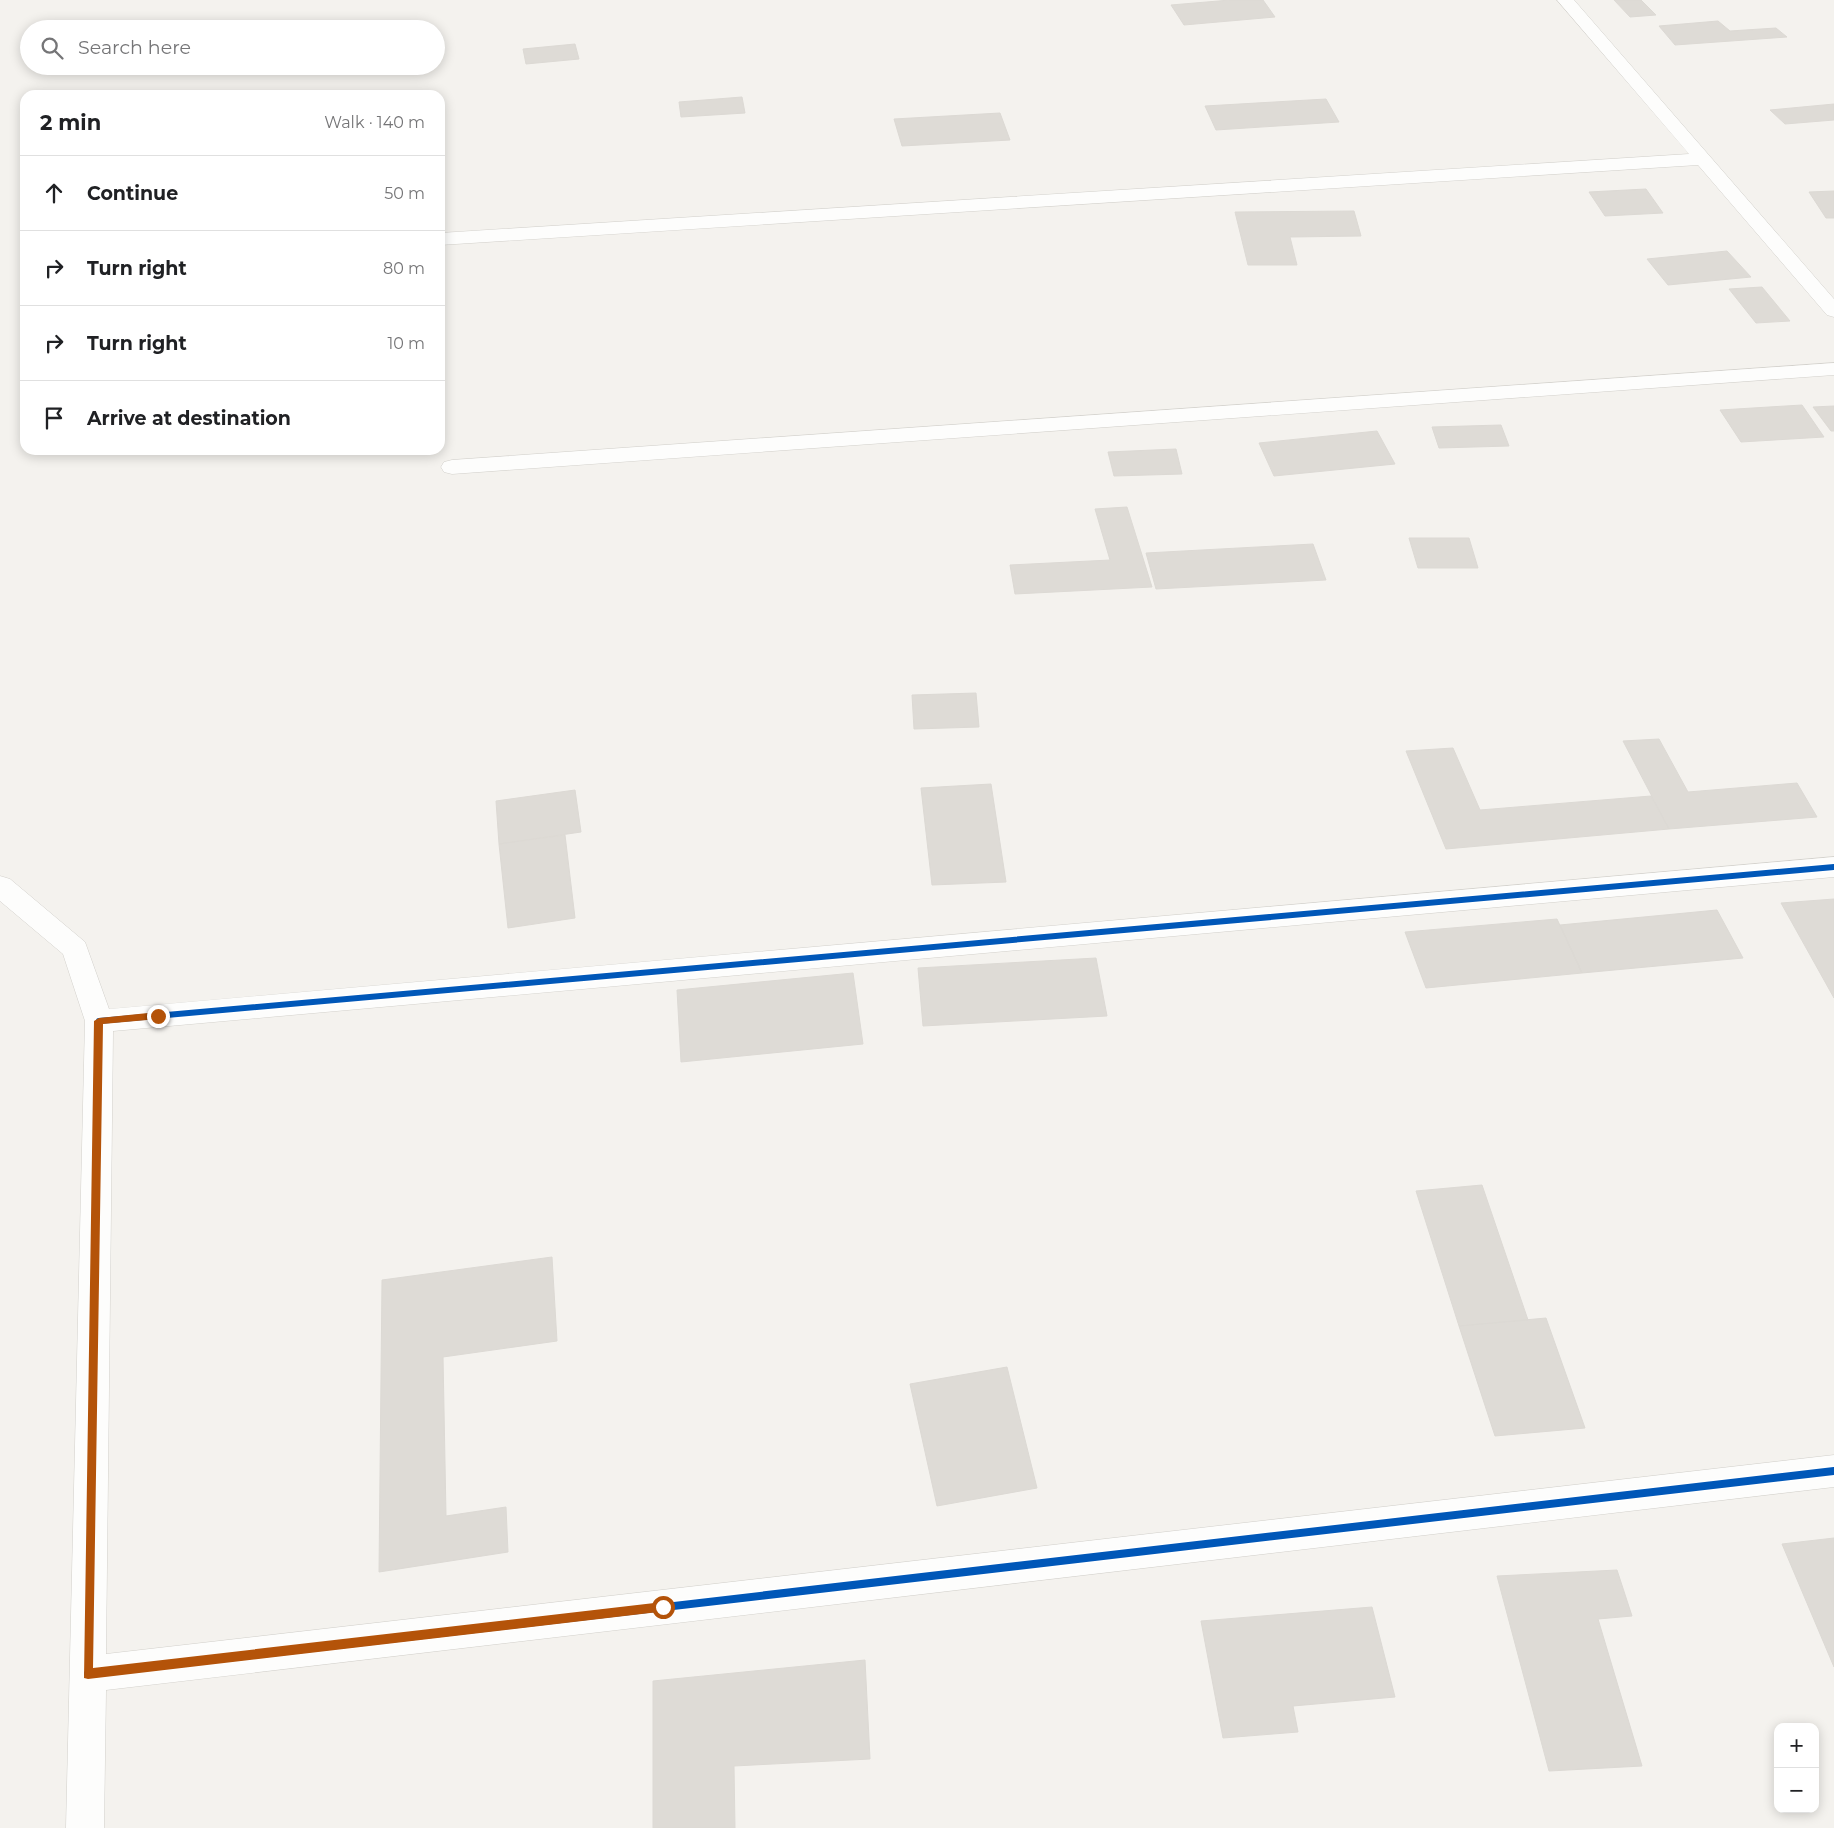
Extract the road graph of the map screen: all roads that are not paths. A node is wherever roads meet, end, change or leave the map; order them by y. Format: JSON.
{"nodes":[{"id":1,"x":1565,"y":0,"type":"edge"},
{"id":2,"x":1702,"y":159,"type":"junction"},
{"id":3,"x":445,"y":239,"type":"edge"},
{"id":4,"x":1834,"y":311,"type":"edge"},
{"id":5,"x":1834,"y":369,"type":"edge"},
{"id":6,"x":452,"y":467,"type":"dead end"},
{"id":7,"x":1834,"y":867,"type":"edge"},
{"id":8,"x":0,"y":886,"type":"edge"},
{"id":9,"x":99,"y":1021,"type":"junction"},
{"id":10,"x":1834,"y":1471,"type":"edge"},
{"id":11,"x":88,"y":1674,"type":"junction"},
{"id":12,"x":85,"y":1828,"type":"edge"}],
"edges":[{"from":1,"to":2,"type":"street"},
{"from":2,"to":3,"type":"street"},
{"from":2,"to":4,"type":"street"},
{"from":5,"to":6,"type":"street"},
{"from":7,"to":9,"type":"street"},
{"from":8,"to":9,"type":"street"},
{"from":9,"to":11,"type":"street"},
{"from":10,"to":11,"type":"street"},
{"from":11,"to":12,"type":"street"}]}
